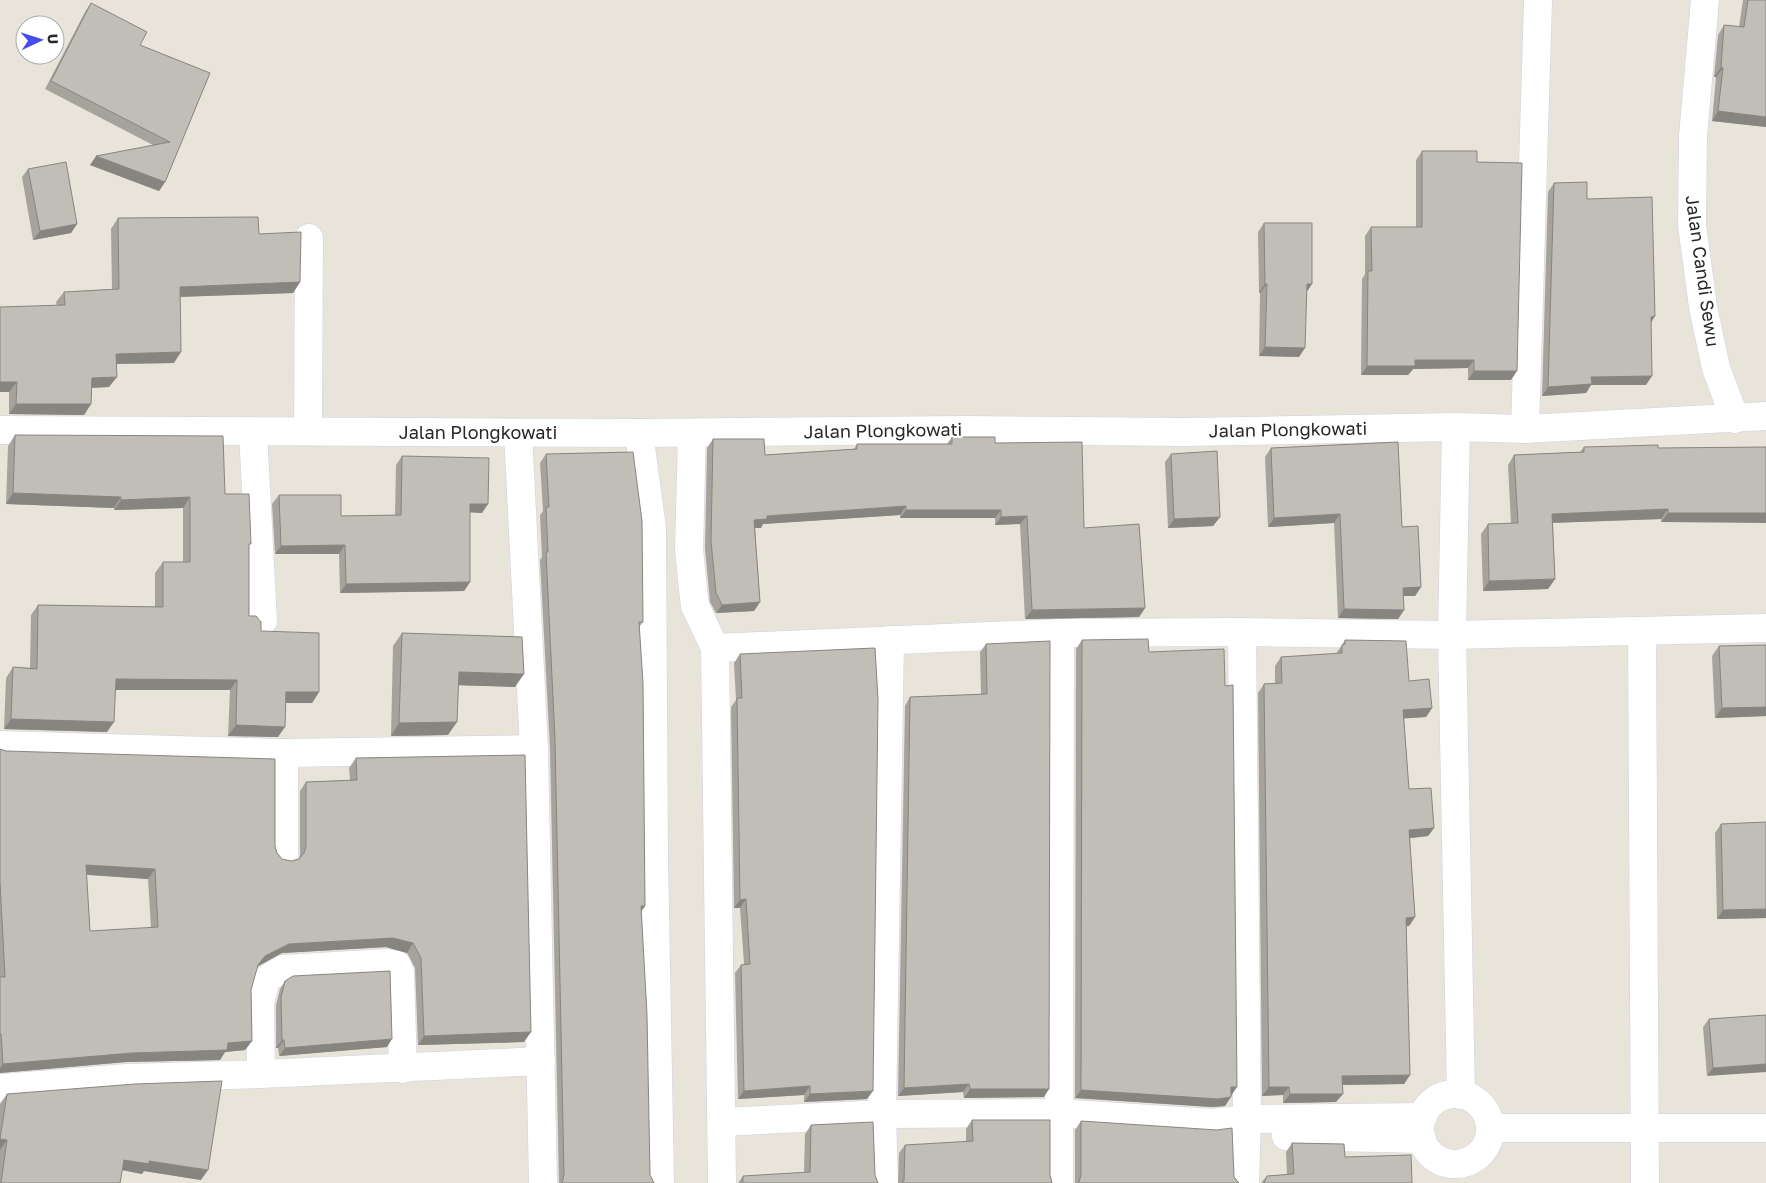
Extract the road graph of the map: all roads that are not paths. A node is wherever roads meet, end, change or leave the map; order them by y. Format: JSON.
{"nodes":[{"id":1,"x":1538,"y":0,"type":"edge"},
{"id":2,"x":1705,"y":0,"type":"edge"},
{"id":3,"x":309,"y":238,"type":"dead end"},
{"id":4,"x":1766,"y":416,"type":"edge"},
{"id":5,"x":1736,"y":419,"type":"junction"},
{"id":6,"x":1456,"y":427,"type":"junction"},
{"id":7,"x":1525,"y":429,"type":"junction"},
{"id":8,"x":0,"y":430,"type":"edge"},
{"id":9,"x":253,"y":432,"type":"junction"},
{"id":10,"x":308,"y":432,"type":"junction"},
{"id":11,"x":518,"y":433,"type":"junction"},
{"id":12,"x":639,"y":433,"type":"junction"},
{"id":13,"x":692,"y":433,"type":"junction"},
{"id":14,"x":263,"y":621,"type":"edge"},
{"id":15,"x":1766,"y":628,"type":"edge"},
{"id":16,"x":1642,"y":631,"type":"junction"},
{"id":17,"x":1242,"y":632,"type":"junction"},
{"id":18,"x":1060,"y":633,"type":"junction"},
{"id":19,"x":1452,"y":635,"type":"junction"},
{"id":20,"x":890,"y":640,"type":"junction"},
{"id":21,"x":715,"y":648,"type":"junction"},
{"id":22,"x":0,"y":745,"type":"edge"},
{"id":23,"x":534,"y":749,"type":"junction"},
{"id":24,"x":284,"y":752,"type":"junction"},
{"id":25,"x":284,"y":855,"type":"dead end"},
{"id":26,"x":542,"y":1061,"type":"junction"},
{"id":27,"x":403,"y":1069,"type":"junction"},
{"id":28,"x":262,"y":1074,"type":"junction"},
{"id":29,"x":0,"y":1088,"type":"edge"},
{"id":30,"x":1461,"y":1095,"type":"junction"},
{"id":31,"x":1058,"y":1113,"type":"junction"},
{"id":32,"x":882,"y":1114,"type":"junction"},
{"id":33,"x":722,"y":1122,"type":"junction"},
{"id":34,"x":1247,"y":1127,"type":"junction"},
{"id":35,"x":1422,"y":1128,"type":"junction"},
{"id":36,"x":1490,"y":1128,"type":"junction"},
{"id":37,"x":1766,"y":1128,"type":"edge"},
{"id":38,"x":1644,"y":1129,"type":"junction"},
{"id":39,"x":1461,"y":1174,"type":"edge"},
{"id":40,"x":543,"y":1183,"type":"edge"},
{"id":41,"x":660,"y":1183,"type":"edge"},
{"id":42,"x":722,"y":1183,"type":"edge"},
{"id":43,"x":884,"y":1183,"type":"edge"},
{"id":44,"x":1059,"y":1183,"type":"edge"},
{"id":45,"x":1245,"y":1183,"type":"edge"},
{"id":46,"x":1644,"y":1183,"type":"edge"}],
"edges":[{"from":1,"to":7,"type":"street"},
{"from":2,"to":5,"type":"street","name":"Jalan Candi Sewu"},
{"from":3,"to":10,"type":"street"},
{"from":4,"to":5,"type":"street","name":"Jalan Plongkowati"},
{"from":5,"to":7,"type":"street","name":"Jalan Plongkowati"},
{"from":6,"to":7,"type":"street","name":"Jalan Plongkowati"},
{"from":6,"to":13,"type":"street","name":"Jalan Plongkowati"},
{"from":6,"to":19,"type":"street"},
{"from":8,"to":9,"type":"street","name":"Jalan Plongkowati"},
{"from":9,"to":10,"type":"street","name":"Jalan Plongkowati"},
{"from":9,"to":14,"type":"street"},
{"from":10,"to":11,"type":"street","name":"Jalan Plongkowati"},
{"from":11,"to":12,"type":"street","name":"Jalan Plongkowati"},
{"from":11,"to":23,"type":"street"},
{"from":12,"to":13,"type":"street","name":"Jalan Plongkowati"},
{"from":12,"to":41,"type":"street"},
{"from":13,"to":21,"type":"street"},
{"from":15,"to":16,"type":"street"},
{"from":16,"to":19,"type":"street"},
{"from":16,"to":38,"type":"street"},
{"from":17,"to":18,"type":"street"},
{"from":17,"to":19,"type":"street"},
{"from":17,"to":34,"type":"street"},
{"from":18,"to":20,"type":"street"},
{"from":18,"to":31,"type":"street"},
{"from":19,"to":30,"type":"street"},
{"from":20,"to":21,"type":"street"},
{"from":20,"to":32,"type":"street"},
{"from":21,"to":33,"type":"street"},
{"from":22,"to":24,"type":"street"},
{"from":23,"to":24,"type":"street"},
{"from":23,"to":26,"type":"street"},
{"from":24,"to":25,"type":"street"},
{"from":26,"to":27,"type":"street"},
{"from":26,"to":40,"type":"street"},
{"from":27,"to":28,"type":"street"},
{"from":27,"to":28,"type":"street"},
{"from":28,"to":29,"type":"street"},
{"from":30,"to":35,"type":"street"},
{"from":30,"to":36,"type":"street"},
{"from":31,"to":32,"type":"street"},
{"from":31,"to":34,"type":"street"},
{"from":31,"to":44,"type":"street"},
{"from":32,"to":33,"type":"street"},
{"from":32,"to":43,"type":"street"},
{"from":33,"to":42,"type":"street"},
{"from":34,"to":35,"type":"street"},
{"from":34,"to":45,"type":"street"},
{"from":35,"to":39,"type":"street"},
{"from":36,"to":38,"type":"street"},
{"from":36,"to":39,"type":"street"},
{"from":37,"to":38,"type":"street"},
{"from":38,"to":46,"type":"street"}]}
